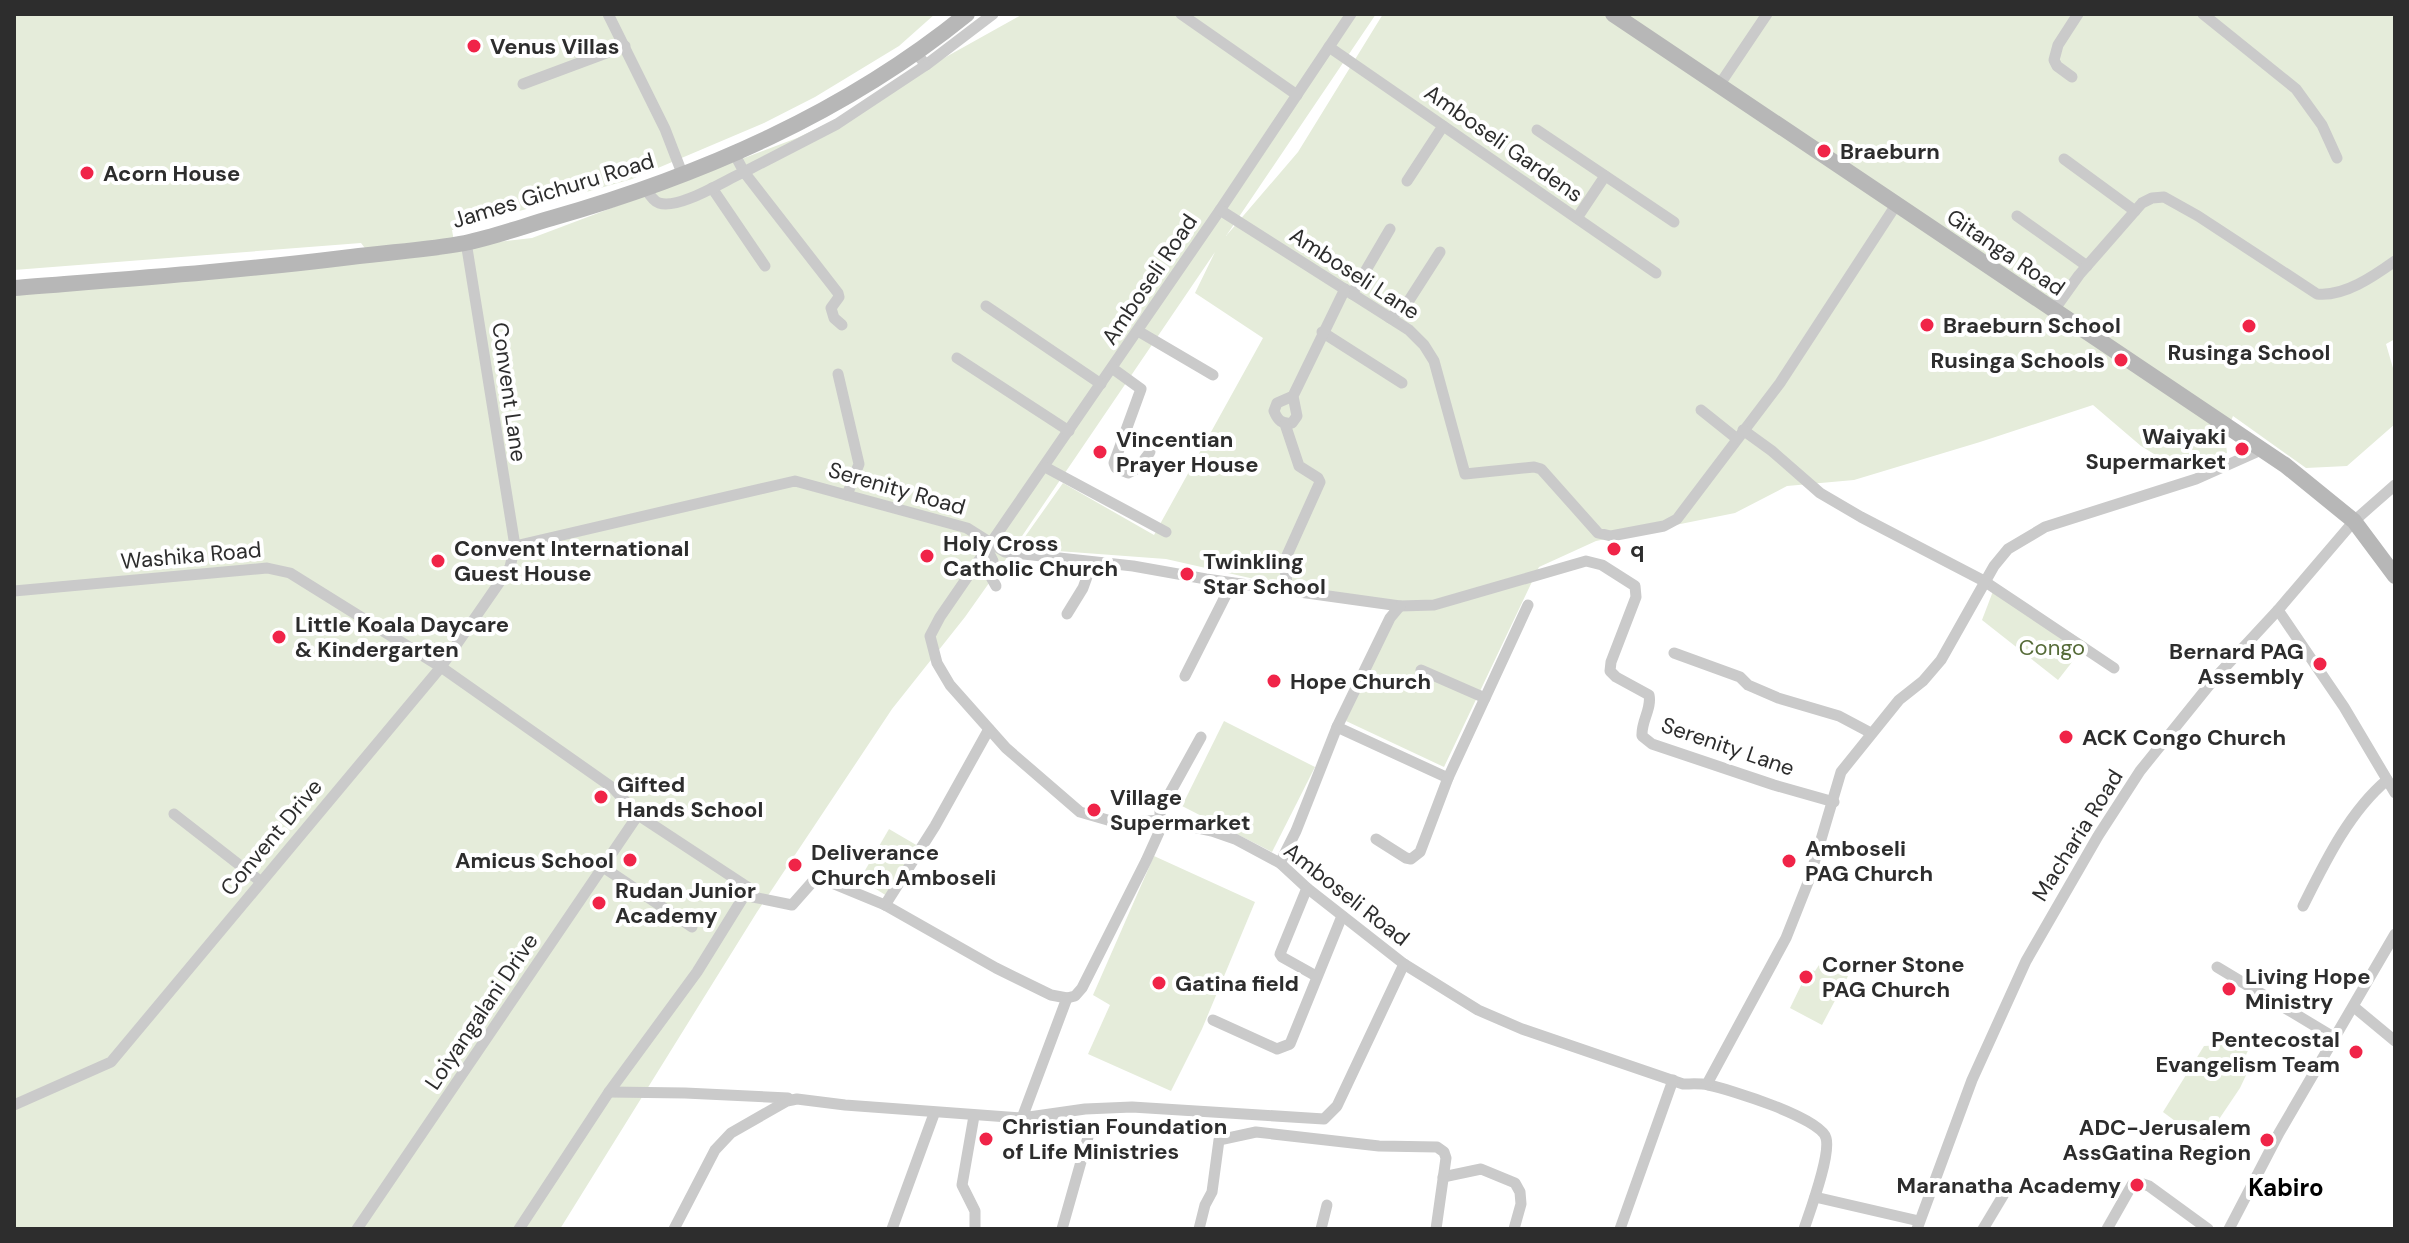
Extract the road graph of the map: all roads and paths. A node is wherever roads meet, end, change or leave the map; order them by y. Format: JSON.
{"nodes":[{"id":1,"x":608,"y":14,"type":"edge"},
{"id":2,"x":967,"y":14,"type":"edge"},
{"id":3,"x":993,"y":14,"type":"edge"},
{"id":4,"x":1181,"y":14,"type":"edge"},
{"id":5,"x":1351,"y":14,"type":"edge"},
{"id":6,"x":1613,"y":14,"type":"edge"},
{"id":7,"x":1767,"y":14,"type":"edge"},
{"id":8,"x":2078,"y":14,"type":"edge"},
{"id":9,"x":2203,"y":14,"type":"edge"},
{"id":10,"x":625,"y":46,"type":"junction"},
{"id":11,"x":1329,"y":47,"type":"junction"},
{"id":12,"x":921,"y":59,"type":"junction"},
{"id":13,"x":2072,"y":77,"type":"dead end"},
{"id":14,"x":523,"y":84,"type":"dead end"},
{"id":15,"x":1720,"y":84,"type":"junction"},
{"id":16,"x":1297,"y":95,"type":"junction"},
{"id":17,"x":849,"y":96,"type":"junction"},
{"id":18,"x":857,"y":111,"type":"junction"},
{"id":19,"x":1443,"y":126,"type":"junction"},
{"id":20,"x":1537,"y":130,"type":"dead end"},
{"id":21,"x":735,"y":155,"type":"junction"},
{"id":22,"x":2337,"y":158,"type":"dead end"},
{"id":23,"x":2064,"y":159,"type":"dead end"},
{"id":24,"x":744,"y":172,"type":"junction"},
{"id":25,"x":682,"y":173,"type":"junction"},
{"id":26,"x":1605,"y":176,"type":"junction"},
{"id":27,"x":1407,"y":181,"type":"dead end"},
{"id":28,"x":712,"y":188,"type":"junction"},
{"id":29,"x":646,"y":189,"type":"junction"},
{"id":30,"x":1896,"y":205,"type":"junction"},
{"id":31,"x":1220,"y":210,"type":"junction"},
{"id":32,"x":2135,"y":211,"type":"junction"},
{"id":33,"x":2017,"y":216,"type":"dead end"},
{"id":34,"x":1577,"y":218,"type":"junction"},
{"id":35,"x":1674,"y":222,"type":"dead end"},
{"id":36,"x":1390,"y":229,"type":"dead end"},
{"id":37,"x":466,"y":242,"type":"junction"},
{"id":38,"x":1440,"y":252,"type":"dead end"},
{"id":39,"x":2395,"y":261,"type":"edge"},
{"id":40,"x":765,"y":266,"type":"dead end"},
{"id":41,"x":2087,"y":266,"type":"junction"},
{"id":42,"x":1656,"y":273,"type":"dead end"},
{"id":43,"x":14,"y":288,"type":"edge"},
{"id":44,"x":1349,"y":292,"type":"junction"},
{"id":45,"x":986,"y":306,"type":"dead end"},
{"id":46,"x":2054,"y":310,"type":"junction"},
{"id":47,"x":1390,"y":318,"type":"junction"},
{"id":48,"x":842,"y":325,"type":"dead end"},
{"id":49,"x":1138,"y":331,"type":"junction"},
{"id":50,"x":1322,"y":332,"type":"junction"},
{"id":51,"x":957,"y":358,"type":"dead end"},
{"id":52,"x":1112,"y":368,"type":"junction"},
{"id":53,"x":838,"y":374,"type":"dead end"},
{"id":54,"x":1213,"y":375,"type":"dead end"},
{"id":55,"x":1402,"y":383,"type":"dead end"},
{"id":56,"x":1101,"y":384,"type":"junction"},
{"id":57,"x":1701,"y":410,"type":"dead end"},
{"id":58,"x":1069,"y":431,"type":"junction"},
{"id":59,"x":1740,"y":434,"type":"junction"},
{"id":60,"x":2261,"y":450,"type":"junction"},
{"id":61,"x":1150,"y":452,"type":"dead end"},
{"id":62,"x":1045,"y":467,"type":"junction"},
{"id":63,"x":2395,"y":485,"type":"edge"},
{"id":64,"x":847,"y":495,"type":"junction"},
{"id":65,"x":2354,"y":521,"type":"junction"},
{"id":66,"x":1166,"y":532,"type":"dead end"},
{"id":67,"x":515,"y":546,"type":"junction"},
{"id":68,"x":990,"y":548,"type":"junction"},
{"id":69,"x":1092,"y":563,"type":"junction"},
{"id":70,"x":1549,"y":572,"type":"joint"},
{"id":71,"x":2395,"y":576,"type":"edge"},
{"id":72,"x":1984,"y":581,"type":"junction"},
{"id":73,"x":1232,"y":583,"type":"junction"},
{"id":74,"x":996,"y":586,"type":"dead end"},
{"id":75,"x":1288,"y":590,"type":"junction"},
{"id":76,"x":14,"y":591,"type":"edge"},
{"id":77,"x":1528,"y":605,"type":"dead end"},
{"id":78,"x":1400,"y":606,"type":"junction"},
{"id":79,"x":2278,"y":610,"type":"junction"},
{"id":80,"x":1067,"y":614,"type":"dead end"},
{"id":81,"x":1674,"y":653,"type":"dead end"},
{"id":82,"x":441,"y":667,"type":"junction"},
{"id":83,"x":2114,"y":668,"type":"dead end"},
{"id":84,"x":1421,"y":670,"type":"dead end"},
{"id":85,"x":1185,"y":676,"type":"dead end"},
{"id":86,"x":1485,"y":698,"type":"junction"},
{"id":87,"x":1337,"y":727,"type":"junction"},
{"id":88,"x":989,"y":729,"type":"junction"},
{"id":89,"x":1871,"y":733,"type":"junction"},
{"id":90,"x":1201,"y":737,"type":"dead end"},
{"id":91,"x":1448,"y":778,"type":"junction"},
{"id":92,"x":2387,"y":780,"type":"junction"},
{"id":93,"x":2395,"y":793,"type":"edge"},
{"id":94,"x":1834,"y":802,"type":"junction"},
{"id":95,"x":174,"y":814,"type":"dead end"},
{"id":96,"x":638,"y":815,"type":"junction"},
{"id":97,"x":1160,"y":820,"type":"junction"},
{"id":98,"x":1376,"y":839,"type":"dead end"},
{"id":99,"x":1280,"y":863,"type":"junction"},
{"id":100,"x":603,"y":867,"type":"junction"},
{"id":101,"x":260,"y":881,"type":"junction"},
{"id":102,"x":749,"y":888,"type":"junction"},
{"id":103,"x":1307,"y":888,"type":"junction"},
{"id":104,"x":885,"y":905,"type":"junction"},
{"id":105,"x":2303,"y":906,"type":"dead end"},
{"id":106,"x":1342,"y":916,"type":"junction"},
{"id":107,"x":692,"y":927,"type":"dead end"},
{"id":108,"x":2395,"y":934,"type":"edge"},
{"id":109,"x":1404,"y":964,"type":"junction"},
{"id":110,"x":2217,"y":967,"type":"dead end"},
{"id":111,"x":1316,"y":976,"type":"junction"},
{"id":112,"x":1067,"y":998,"type":"junction"},
{"id":113,"x":2354,"y":1007,"type":"junction"},
{"id":114,"x":1213,"y":1020,"type":"dead end"},
{"id":115,"x":2335,"y":1038,"type":"junction"},
{"id":116,"x":2395,"y":1041,"type":"edge"},
{"id":117,"x":1673,"y":1080,"type":"junction"},
{"id":118,"x":1707,"y":1084,"type":"junction"},
{"id":119,"x":609,"y":1092,"type":"junction"},
{"id":120,"x":797,"y":1099,"type":"junction"},
{"id":121,"x":14,"y":1105,"type":"edge"},
{"id":122,"x":934,"y":1114,"type":"junction"},
{"id":123,"x":974,"y":1116,"type":"junction"},
{"id":124,"x":1022,"y":1118,"type":"junction"},
{"id":125,"x":1443,"y":1177,"type":"junction"},
{"id":126,"x":2004,"y":1194,"type":"dead end"},
{"id":127,"x":1815,"y":1197,"type":"junction"},
{"id":128,"x":1327,"y":1205,"type":"dead end"},
{"id":129,"x":1918,"y":1225,"type":"edge"},
{"id":130,"x":357,"y":1229,"type":"edge"},
{"id":131,"x":519,"y":1229,"type":"edge"},
{"id":132,"x":674,"y":1229,"type":"edge"},
{"id":133,"x":892,"y":1229,"type":"edge"},
{"id":134,"x":975,"y":1229,"type":"edge"},
{"id":135,"x":1062,"y":1229,"type":"edge"},
{"id":136,"x":1199,"y":1229,"type":"edge"},
{"id":137,"x":1321,"y":1229,"type":"edge"},
{"id":138,"x":1436,"y":1229,"type":"edge"},
{"id":139,"x":1514,"y":1229,"type":"edge"},
{"id":140,"x":1620,"y":1229,"type":"edge"},
{"id":141,"x":1804,"y":1229,"type":"edge"},
{"id":142,"x":1983,"y":1229,"type":"edge"},
{"id":143,"x":2107,"y":1229,"type":"edge"},
{"id":144,"x":2208,"y":1229,"type":"edge"},
{"id":145,"x":2229,"y":1229,"type":"edge"}],
"edges":[{"from":1,"to":10,"type":"street"},
{"from":2,"to":12,"type":"main road","name":"James Gichuru Road"},
{"from":3,"to":12,"type":"street"},
{"from":4,"to":16,"type":"street"},
{"from":5,"to":11,"type":"street","name":"Amboseli Road"},
{"from":6,"to":15,"type":"main road","name":"Gitanga Road"},
{"from":7,"to":15,"type":"street"},
{"from":8,"to":13,"type":"street"},
{"from":9,"to":22,"type":"street"},
{"from":10,"to":14,"type":"street"},
{"from":10,"to":25,"type":"street"},
{"from":11,"to":16,"type":"street","name":"Amboseli Road"},
{"from":11,"to":19,"type":"street","name":"Amboseli Gardens"},
{"from":12,"to":17,"type":"main road","name":"James Gichuru Road"},
{"from":12,"to":18,"type":"street"},
{"from":15,"to":30,"type":"main road","name":"Gitanga Road"},
{"from":16,"to":31,"type":"street","name":"Amboseli Road"},
{"from":17,"to":18,"type":"street"},
{"from":17,"to":21,"type":"main road","name":"James Gichuru Road"},
{"from":18,"to":24,"type":"street"},
{"from":19,"to":27,"type":"street"},
{"from":19,"to":34,"type":"street","name":"Amboseli Gardens"},
{"from":20,"to":26,"type":"street"},
{"from":21,"to":24,"type":"street"},
{"from":21,"to":25,"type":"main road","name":"James Gichuru Road"},
{"from":23,"to":32,"type":"street"},
{"from":24,"to":28,"type":"street"},
{"from":24,"to":48,"type":"street"},
{"from":25,"to":29,"type":"main road","name":"James Gichuru Road"},
{"from":26,"to":34,"type":"street"},
{"from":26,"to":35,"type":"street"},
{"from":28,"to":29,"type":"street"},
{"from":28,"to":40,"type":"street"},
{"from":29,"to":37,"type":"main road","name":"James Gichuru Road"},
{"from":30,"to":46,"type":"main road","name":"Gitanga Road"},
{"from":30,"to":59,"type":"street"},
{"from":31,"to":44,"type":"street","name":"Amboseli Lane"},
{"from":31,"to":49,"type":"street","name":"Amboseli Road"},
{"from":32,"to":39,"type":"street"},
{"from":32,"to":41,"type":"street"},
{"from":33,"to":41,"type":"street"},
{"from":34,"to":42,"type":"street","name":"Amboseli Gardens"},
{"from":36,"to":44,"type":"street"},
{"from":37,"to":43,"type":"main road","name":"James Gichuru Road"},
{"from":37,"to":67,"type":"street","name":"Convent Lane"},
{"from":38,"to":47,"type":"street"},
{"from":41,"to":46,"type":"street"},
{"from":44,"to":47,"type":"street","name":"Amboseli Lane"},
{"from":44,"to":50,"type":"street"},
{"from":45,"to":56,"type":"street"},
{"from":46,"to":60,"type":"main road","name":"Gitanga Road"},
{"from":47,"to":59,"type":"street","name":"Amboseli Lane"},
{"from":49,"to":52,"type":"street","name":"Amboseli Road"},
{"from":49,"to":54,"type":"street"},
{"from":50,"to":55,"type":"street"},
{"from":50,"to":75,"type":"street"},
{"from":51,"to":58,"type":"street"},
{"from":52,"to":56,"type":"street","name":"Amboseli Road"},
{"from":52,"to":61,"type":"street"},
{"from":53,"to":64,"type":"street"},
{"from":56,"to":58,"type":"street","name":"Amboseli Road"},
{"from":57,"to":59,"type":"street"},
{"from":58,"to":62,"type":"street","name":"Amboseli Road"},
{"from":59,"to":72,"type":"street"},
{"from":60,"to":65,"type":"main road","name":"Gitanga Road"},
{"from":60,"to":72,"type":"street"},
{"from":62,"to":66,"type":"street"},
{"from":62,"to":68,"type":"street","name":"Amboseli Road"},
{"from":63,"to":65,"type":"street","name":"Macharia Road"},
{"from":64,"to":67,"type":"street","name":"Serenity Road"},
{"from":64,"to":68,"type":"street","name":"Serenity Road"},
{"from":65,"to":71,"type":"main road","name":"Gitanga Road"},
{"from":65,"to":79,"type":"street","name":"Macharia Road"},
{"from":67,"to":82,"type":"street","name":"Convent Drive"},
{"from":68,"to":69,"type":"street","name":"Serenity Road"},
{"from":68,"to":74,"type":"street"},
{"from":68,"to":88,"type":"street","name":"Amboseli Road"},
{"from":69,"to":73,"type":"street","name":"Serenity Road"},
{"from":69,"to":80,"type":"street"},
{"from":70,"to":78,"type":"street","name":"Serenity Road"},
{"from":70,"to":94,"type":"street","name":"Serenity Lane"},
{"from":72,"to":83,"type":"street"},
{"from":72,"to":89,"type":"street"},
{"from":73,"to":75,"type":"street","name":"Serenity Road"},
{"from":73,"to":85,"type":"street"},
{"from":75,"to":78,"type":"street","name":"Serenity Road"},
{"from":76,"to":82,"type":"street","name":"Washika Road"},
{"from":77,"to":86,"type":"street"},
{"from":78,"to":87,"type":"street"},
{"from":79,"to":92,"type":"street"},
{"from":79,"to":129,"type":"street","name":"Macharia Road"},
{"from":81,"to":89,"type":"street"},
{"from":82,"to":96,"type":"street"},
{"from":82,"to":101,"type":"street","name":"Convent Drive"},
{"from":84,"to":86,"type":"street"},
{"from":86,"to":91,"type":"street"},
{"from":87,"to":91,"type":"street"},
{"from":87,"to":99,"type":"street"},
{"from":88,"to":97,"type":"street","name":"Amboseli Road"},
{"from":88,"to":104,"type":"street"},
{"from":89,"to":94,"type":"street"},
{"from":90,"to":97,"type":"street"},
{"from":91,"to":98,"type":"street"},
{"from":92,"to":93,"type":"street"},
{"from":92,"to":105,"type":"street"},
{"from":94,"to":118,"type":"street"},
{"from":95,"to":101,"type":"street"},
{"from":96,"to":100,"type":"street","name":"Loiyangalani Drive"},
{"from":96,"to":102,"type":"street"},
{"from":97,"to":99,"type":"street","name":"Amboseli Road"},
{"from":97,"to":112,"type":"street"},
{"from":99,"to":103,"type":"street","name":"Amboseli Road"},
{"from":100,"to":107,"type":"street"},
{"from":100,"to":130,"type":"street","name":"Loiyangalani Drive"},
{"from":101,"to":121,"type":"street","name":"Convent Drive"},
{"from":102,"to":104,"type":"street"},
{"from":102,"to":119,"type":"street"},
{"from":103,"to":106,"type":"street","name":"Amboseli Road"},
{"from":103,"to":111,"type":"street"},
{"from":104,"to":112,"type":"street"},
{"from":106,"to":109,"type":"street","name":"Amboseli Road"},
{"from":106,"to":111,"type":"street"},
{"from":108,"to":113,"type":"street"},
{"from":109,"to":117,"type":"street","name":"Amboseli Road"},
{"from":109,"to":124,"type":"street"},
{"from":110,"to":115,"type":"street"},
{"from":111,"to":114,"type":"street"},
{"from":112,"to":124,"type":"street"},
{"from":113,"to":115,"type":"street"},
{"from":113,"to":116,"type":"street"},
{"from":115,"to":145,"type":"street"},
{"from":117,"to":118,"type":"street","name":"Amboseli Road"},
{"from":117,"to":140,"type":"street"},
{"from":118,"to":127,"type":"street","name":"Amboseli Road"},
{"from":119,"to":120,"type":"street"},
{"from":119,"to":131,"type":"street"},
{"from":120,"to":122,"type":"street"},
{"from":120,"to":132,"type":"street"},
{"from":122,"to":123,"type":"street"},
{"from":122,"to":133,"type":"street"},
{"from":123,"to":124,"type":"street"},
{"from":123,"to":134,"type":"street"},
{"from":124,"to":135,"type":"street"},
{"from":125,"to":136,"type":"street"},
{"from":125,"to":138,"type":"street"},
{"from":125,"to":139,"type":"street"},
{"from":126,"to":142,"type":"street"},
{"from":127,"to":129,"type":"street"},
{"from":127,"to":141,"type":"street","name":"Amboseli Road"},
{"from":128,"to":137,"type":"street"},
{"from":143,"to":144,"type":"street"}]}
